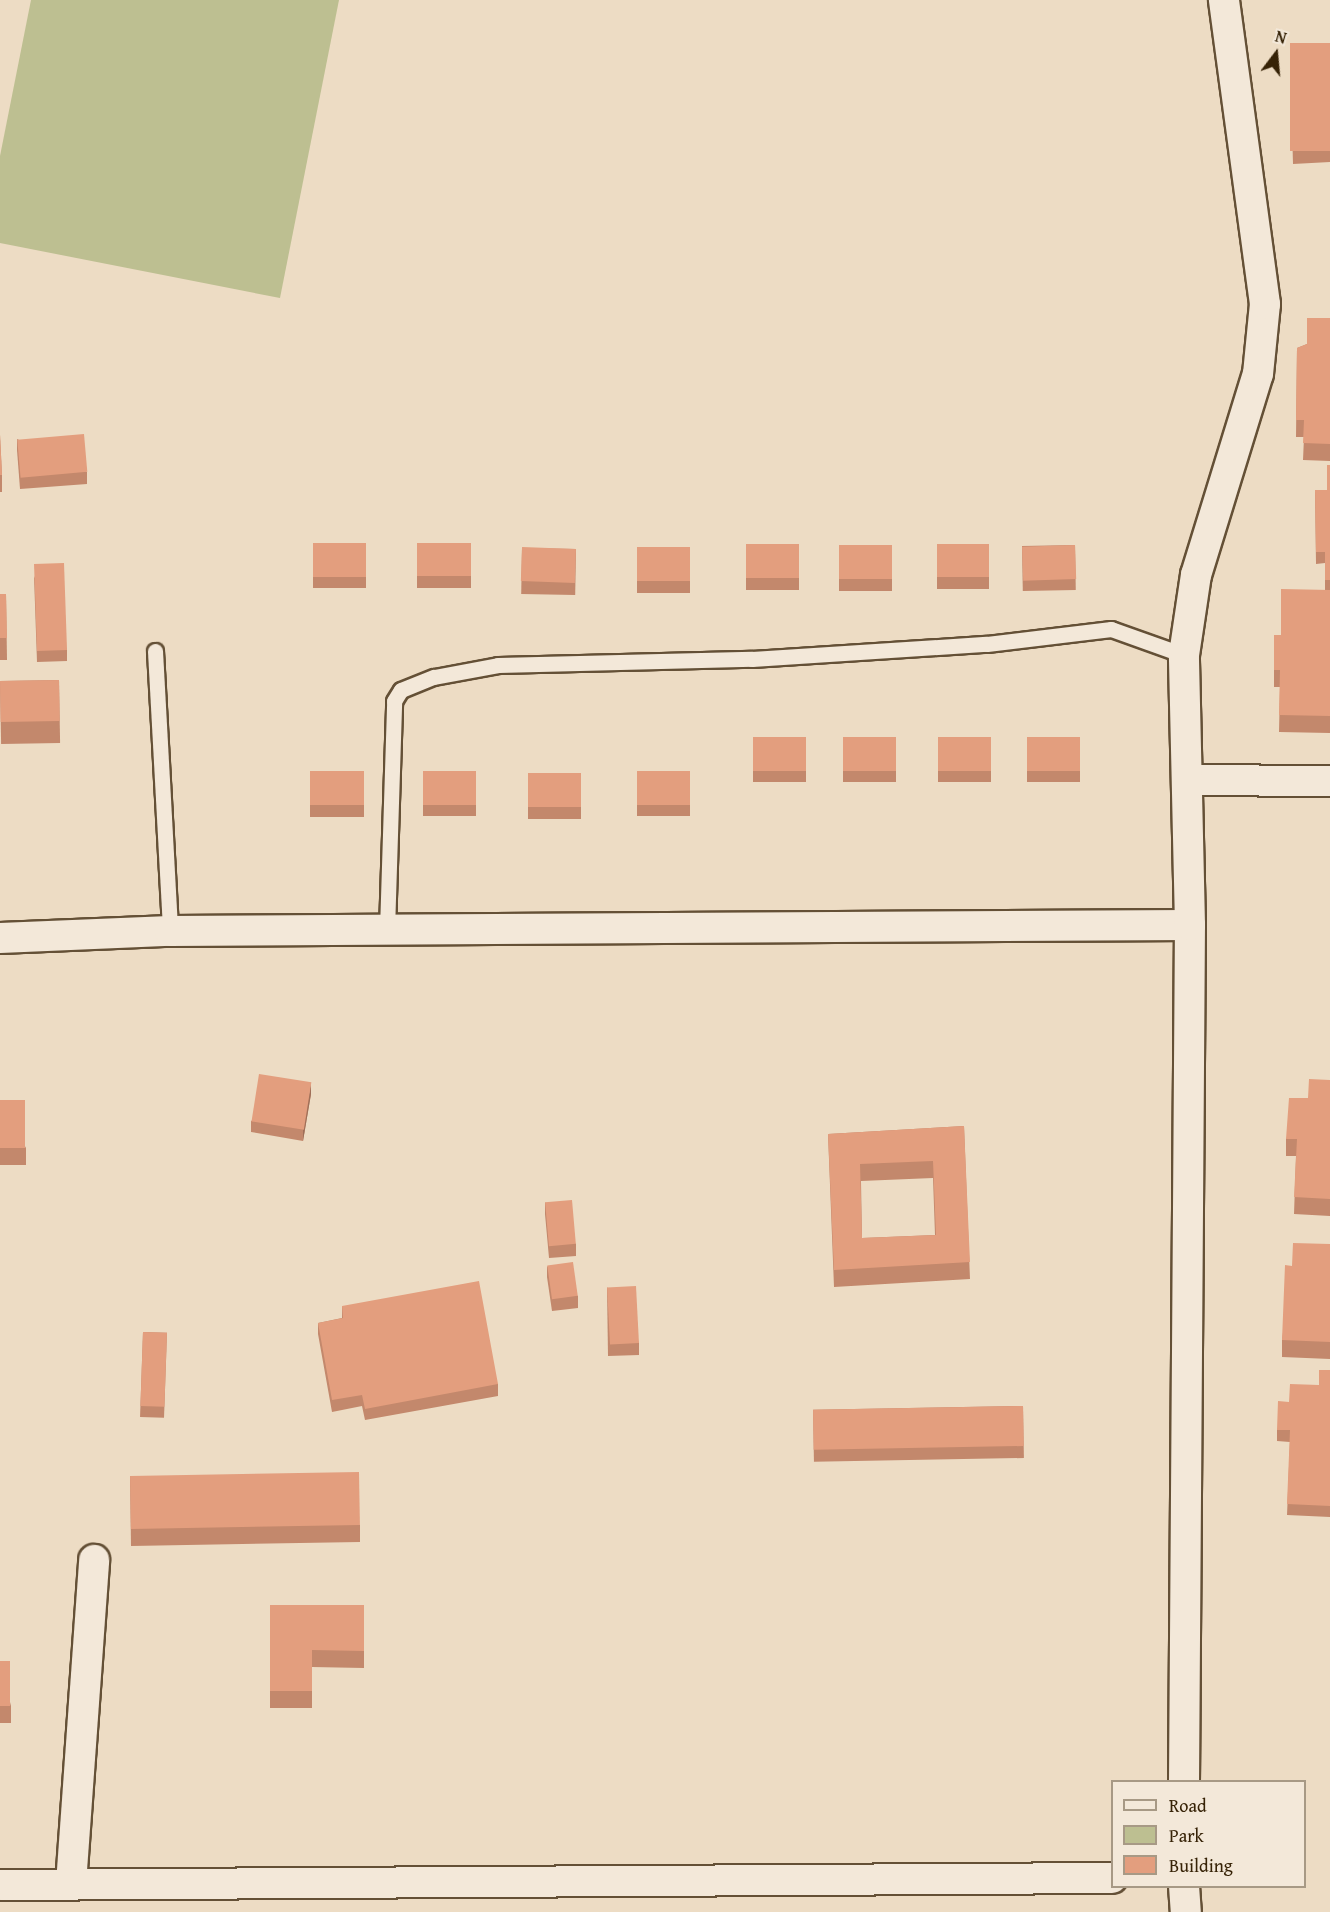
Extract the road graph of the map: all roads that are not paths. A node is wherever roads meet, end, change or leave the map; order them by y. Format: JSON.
{"nodes":[{"id":1,"x":1224,"y":0,"type":"edge"},
{"id":2,"x":154,"y":651,"type":"dead end"},
{"id":3,"x":1184,"y":655,"type":"junction"},
{"id":4,"x":1187,"y":780,"type":"junction"},
{"id":5,"x":1330,"y":781,"type":"edge"},
{"id":6,"x":1190,"y":925,"type":"junction"},
{"id":7,"x":387,"y":930,"type":"junction"},
{"id":8,"x":170,"y":932,"type":"junction"},
{"id":9,"x":0,"y":938,"type":"edge"},
{"id":10,"x":94,"y":1560,"type":"dead end"},
{"id":11,"x":1184,"y":1780,"type":"edge"},
{"id":12,"x":1111,"y":1878,"type":"edge"},
{"id":13,"x":71,"y":1884,"type":"junction"},
{"id":14,"x":0,"y":1885,"type":"edge"},
{"id":15,"x":1184,"y":1888,"type":"edge"},
{"id":16,"x":1185,"y":1912,"type":"edge"}],
"edges":[{"from":1,"to":3,"type":"street"},
{"from":2,"to":8,"type":"lane"},
{"from":3,"to":4,"type":"street"},
{"from":3,"to":7,"type":"lane"},
{"from":4,"to":5,"type":"street"},
{"from":4,"to":6,"type":"street"},
{"from":6,"to":7,"type":"street"},
{"from":6,"to":11,"type":"street"},
{"from":7,"to":8,"type":"street"},
{"from":8,"to":9,"type":"street"},
{"from":10,"to":13,"type":"street"},
{"from":12,"to":13,"type":"street"},
{"from":13,"to":14,"type":"street"},
{"from":15,"to":16,"type":"street"}]}
